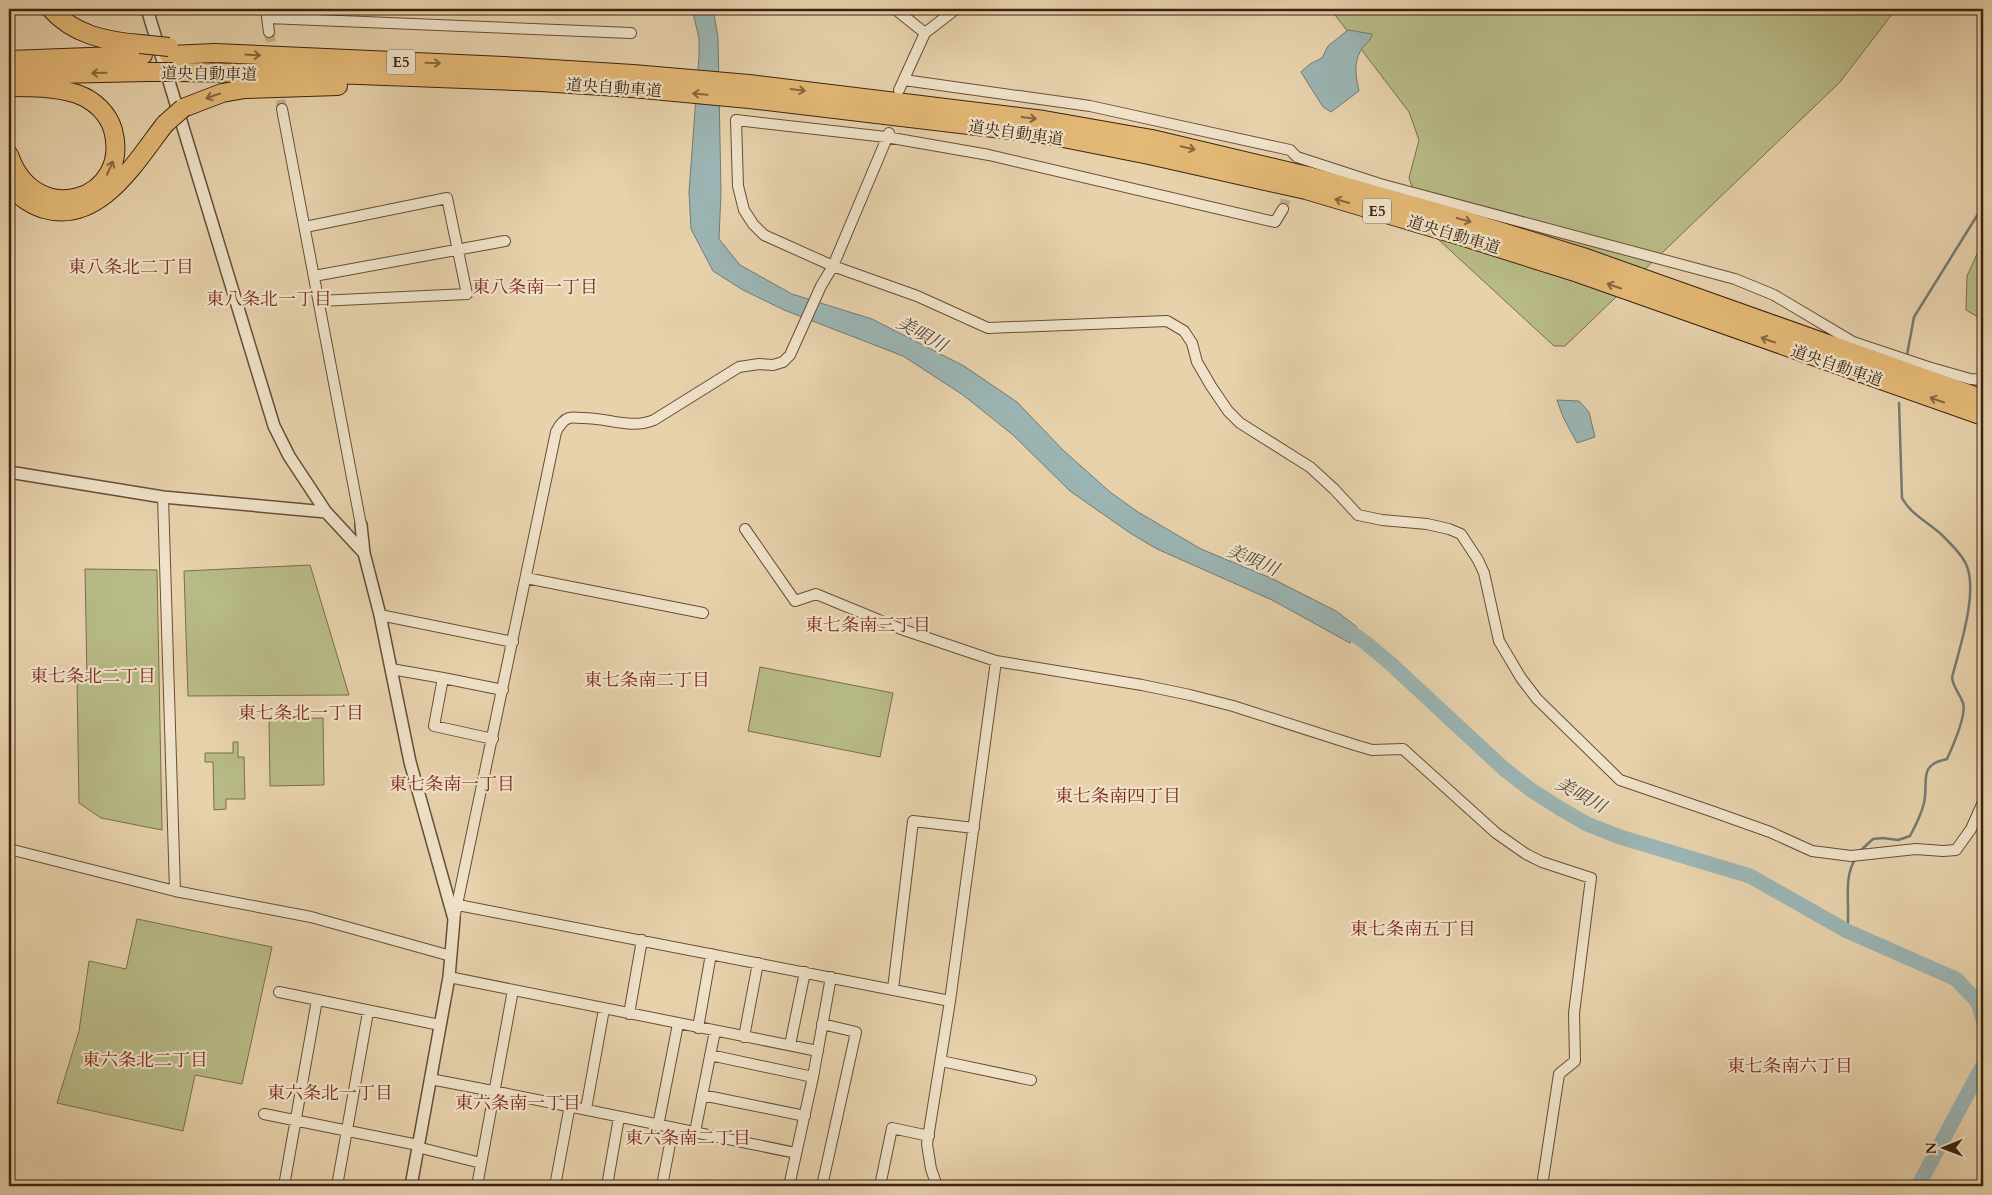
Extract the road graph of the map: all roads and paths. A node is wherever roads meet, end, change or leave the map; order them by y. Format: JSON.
{"nodes":[{"id":1,"x":51,"y":9,"type":"edge"},
{"id":2,"x":147,"y":9,"type":"edge"},
{"id":3,"x":895,"y":9,"type":"edge"},
{"id":4,"x":956,"y":9,"type":"edge"},
{"id":5,"x":267,"y":13,"type":"edge"},
{"id":6,"x":269,"y":32,"type":"tunnel mouth"},
{"id":7,"x":631,"y":33,"type":"dead end"},
{"id":8,"x":925,"y":33,"type":"junction"},
{"id":9,"x":142,"y":50,"type":"junction"},
{"id":10,"x":16,"y":74,"type":"edge"},
{"id":11,"x":904,"y":80,"type":"junction"},
{"id":12,"x":632,"y":81,"type":"junction"},
{"id":13,"x":540,"y":82,"type":"junction"},
{"id":14,"x":899,"y":90,"type":"dead end"},
{"id":15,"x":749,"y":92,"type":"junction"},
{"id":16,"x":282,"y":109,"type":"tunnel mouth"},
{"id":17,"x":888,"y":135,"type":"junction"},
{"id":18,"x":9,"y":155,"type":"edge"},
{"id":19,"x":9,"y":181,"type":"edge"},
{"id":20,"x":1283,"y":208,"type":"tunnel mouth"},
{"id":21,"x":305,"y":226,"type":"junction"},
{"id":22,"x":504,"y":241,"type":"dead end"},
{"id":23,"x":458,"y":249,"type":"junction"},
{"id":24,"x":833,"y":266,"type":"junction"},
{"id":25,"x":314,"y":276,"type":"junction"},
{"id":26,"x":319,"y":301,"type":"junction"},
{"id":27,"x":1983,"y":380,"type":"edge"},
{"id":28,"x":1983,"y":399,"type":"edge"},
{"id":29,"x":1983,"y":416,"type":"edge"},
{"id":30,"x":9,"y":472,"type":"edge"},
{"id":31,"x":162,"y":497,"type":"junction"},
{"id":32,"x":326,"y":512,"type":"junction"},
{"id":33,"x":361,"y":525,"type":"joint"},
{"id":34,"x":745,"y":529,"type":"dead end"},
{"id":35,"x":364,"y":553,"type":"junction"},
{"id":36,"x":526,"y":578,"type":"junction"},
{"id":37,"x":703,"y":614,"type":"dead end"},
{"id":38,"x":380,"y":615,"type":"junction"},
{"id":39,"x":513,"y":642,"type":"junction"},
{"id":40,"x":996,"y":661,"type":"junction"},
{"id":41,"x":391,"y":669,"type":"junction"},
{"id":42,"x":443,"y":678,"type":"junction"},
{"id":43,"x":503,"y":690,"type":"junction"},
{"id":44,"x":493,"y":739,"type":"junction"},
{"id":45,"x":1983,"y":802,"type":"edge"},
{"id":46,"x":974,"y":828,"type":"junction"},
{"id":47,"x":9,"y":849,"type":"edge"},
{"id":48,"x":176,"y":891,"type":"junction"},
{"id":49,"x":458,"y":905,"type":"junction"},
{"id":50,"x":454,"y":919,"type":"junction"},
{"id":51,"x":642,"y":940,"type":"junction"},
{"id":52,"x":711,"y":954,"type":"junction"},
{"id":53,"x":451,"y":956,"type":"junction"},
{"id":54,"x":758,"y":963,"type":"junction"},
{"id":55,"x":805,"y":972,"type":"junction"},
{"id":56,"x":449,"y":977,"type":"junction"},
{"id":57,"x":831,"y":977,"type":"junction"},
{"id":58,"x":893,"y":989,"type":"junction"},
{"id":59,"x":513,"y":990,"type":"junction"},
{"id":60,"x":279,"y":992,"type":"dead end"},
{"id":61,"x":317,"y":1000,"type":"junction"},
{"id":62,"x":950,"y":1000,"type":"junction"},
{"id":63,"x":604,"y":1009,"type":"junction"},
{"id":64,"x":368,"y":1012,"type":"junction"},
{"id":65,"x":630,"y":1014,"type":"junction"},
{"id":66,"x":678,"y":1024,"type":"junction"},
{"id":67,"x":822,"y":1024,"type":"junction"},
{"id":68,"x":440,"y":1026,"type":"junction"},
{"id":69,"x":698,"y":1028,"type":"junction"},
{"id":70,"x":714,"y":1031,"type":"junction"},
{"id":71,"x":744,"y":1036,"type":"junction"},
{"id":72,"x":790,"y":1045,"type":"junction"},
{"id":73,"x":818,"y":1051,"type":"junction"},
{"id":74,"x":710,"y":1055,"type":"junction"},
{"id":75,"x":940,"y":1061,"type":"junction"},
{"id":76,"x":813,"y":1077,"type":"junction"},
{"id":77,"x":430,"y":1079,"type":"junction"},
{"id":78,"x":1031,"y":1080,"type":"dead end"},
{"id":79,"x":495,"y":1091,"type":"junction"},
{"id":80,"x":702,"y":1094,"type":"junction"},
{"id":81,"x":570,"y":1106,"type":"junction"},
{"id":82,"x":586,"y":1109,"type":"junction"},
{"id":83,"x":264,"y":1114,"type":"dead end"},
{"id":84,"x":805,"y":1116,"type":"junction"},
{"id":85,"x":619,"y":1117,"type":"junction"},
{"id":86,"x":296,"y":1119,"type":"junction"},
{"id":87,"x":658,"y":1126,"type":"junction"},
{"id":88,"x":673,"y":1128,"type":"junction"},
{"id":89,"x":347,"y":1131,"type":"junction"},
{"id":90,"x":694,"y":1132,"type":"junction"},
{"id":91,"x":929,"y":1136,"type":"junction"},
{"id":92,"x":418,"y":1145,"type":"junction"},
{"id":93,"x":796,"y":1153,"type":"junction"},
{"id":94,"x":482,"y":1163,"type":"junction"},
{"id":95,"x":284,"y":1186,"type":"edge"},
{"id":96,"x":337,"y":1186,"type":"edge"},
{"id":97,"x":411,"y":1186,"type":"edge"},
{"id":98,"x":477,"y":1186,"type":"edge"},
{"id":99,"x":555,"y":1186,"type":"edge"},
{"id":100,"x":607,"y":1186,"type":"edge"},
{"id":101,"x":662,"y":1186,"type":"edge"},
{"id":102,"x":789,"y":1186,"type":"edge"},
{"id":103,"x":822,"y":1186,"type":"edge"},
{"id":104,"x":880,"y":1186,"type":"edge"},
{"id":105,"x":937,"y":1186,"type":"edge"},
{"id":106,"x":1542,"y":1186,"type":"edge"}],
"edges":[{"from":1,"to":9,"type":"highway"},
{"from":2,"to":32,"type":"street"},
{"from":3,"to":8,"type":"street"},
{"from":4,"to":8,"type":"street"},
{"from":5,"to":6,"type":"street"},
{"from":5,"to":7,"type":"street"},
{"from":8,"to":11,"type":"street"},
{"from":9,"to":10,"type":"highway","name":"道央自動車道","number":"E5"},
{"from":9,"to":12,"type":"highway","name":"道央自動車道","number":"E5","one_way":true},
{"from":13,"to":10,"type":"highway","name":"道央自動車道","number":"E5","one_way":true,"bridge":true},
{"from":18,"to":10,"type":"highway","one_way":true},
{"from":11,"to":14,"type":"street"},
{"from":11,"to":27,"type":"street"},
{"from":12,"to":13,"type":"highway","name":"道央自動車道","number":"E5"},
{"from":12,"to":15,"type":"highway","name":"道央自動車道","number":"E5"},
{"from":13,"to":19,"type":"highway","one_way":true,"bridge":true},
{"from":15,"to":28,"type":"highway","name":"道央自動車道","number":"E5","one_way":true},
{"from":29,"to":15,"type":"highway","name":"道央自動車道","number":"E5","one_way":true},
{"from":16,"to":21,"type":"street"},
{"from":17,"to":20,"type":"street"},
{"from":17,"to":24,"type":"street"},
{"from":17,"to":24,"type":"street"},
{"from":21,"to":23,"type":"street"},
{"from":21,"to":25,"type":"street"},
{"from":22,"to":23,"type":"street"},
{"from":23,"to":25,"type":"street"},
{"from":23,"to":26,"type":"street"},
{"from":24,"to":36,"type":"street"},
{"from":24,"to":45,"type":"street"},
{"from":25,"to":26,"type":"street"},
{"from":26,"to":33,"type":"street"},
{"from":30,"to":31,"type":"street"},
{"from":31,"to":32,"type":"street"},
{"from":31,"to":48,"type":"street"},
{"from":32,"to":35,"type":"street"},
{"from":33,"to":35,"type":"street"},
{"from":34,"to":40,"type":"street"},
{"from":35,"to":38,"type":"street"},
{"from":36,"to":37,"type":"street"},
{"from":36,"to":39,"type":"street"},
{"from":38,"to":39,"type":"street"},
{"from":38,"to":41,"type":"street"},
{"from":39,"to":43,"type":"street"},
{"from":40,"to":46,"type":"street"},
{"from":40,"to":106,"type":"street"},
{"from":41,"to":42,"type":"street"},
{"from":41,"to":50,"type":"street"},
{"from":42,"to":43,"type":"street"},
{"from":42,"to":44,"type":"street"},
{"from":43,"to":44,"type":"street"},
{"from":44,"to":49,"type":"street"},
{"from":46,"to":58,"type":"street"},
{"from":46,"to":62,"type":"street"},
{"from":47,"to":48,"type":"street"},
{"from":48,"to":53,"type":"street"},
{"from":49,"to":50,"type":"street"},
{"from":49,"to":51,"type":"street"},
{"from":50,"to":53,"type":"street"},
{"from":51,"to":52,"type":"street"},
{"from":51,"to":65,"type":"street"},
{"from":52,"to":54,"type":"street"},
{"from":52,"to":69,"type":"street"},
{"from":53,"to":56,"type":"street"},
{"from":54,"to":55,"type":"street"},
{"from":54,"to":71,"type":"street"},
{"from":55,"to":57,"type":"street"},
{"from":55,"to":72,"type":"street"},
{"from":56,"to":59,"type":"street"},
{"from":56,"to":68,"type":"street"},
{"from":57,"to":58,"type":"street"},
{"from":57,"to":67,"type":"street"},
{"from":58,"to":62,"type":"street"},
{"from":59,"to":63,"type":"street"},
{"from":59,"to":79,"type":"street"},
{"from":60,"to":61,"type":"street"},
{"from":61,"to":64,"type":"street"},
{"from":61,"to":86,"type":"street"},
{"from":62,"to":75,"type":"street"},
{"from":63,"to":65,"type":"street"},
{"from":63,"to":82,"type":"street"},
{"from":64,"to":68,"type":"street"},
{"from":64,"to":89,"type":"street"},
{"from":65,"to":66,"type":"street"},
{"from":66,"to":69,"type":"street"},
{"from":66,"to":87,"type":"street"},
{"from":67,"to":73,"type":"street"},
{"from":67,"to":103,"type":"street"},
{"from":68,"to":77,"type":"street"},
{"from":69,"to":70,"type":"street"},
{"from":70,"to":71,"type":"street"},
{"from":70,"to":74,"type":"street"},
{"from":71,"to":72,"type":"street"},
{"from":72,"to":73,"type":"street"},
{"from":73,"to":76,"type":"street"},
{"from":74,"to":76,"type":"street"},
{"from":74,"to":80,"type":"street"},
{"from":75,"to":78,"type":"street"},
{"from":75,"to":91,"type":"street"},
{"from":76,"to":84,"type":"street"},
{"from":77,"to":79,"type":"street"},
{"from":77,"to":92,"type":"street"},
{"from":79,"to":81,"type":"street"},
{"from":79,"to":94,"type":"street"},
{"from":80,"to":84,"type":"street"},
{"from":80,"to":90,"type":"street"},
{"from":81,"to":82,"type":"street"},
{"from":81,"to":99,"type":"street"},
{"from":82,"to":85,"type":"street"},
{"from":83,"to":86,"type":"street"},
{"from":84,"to":93,"type":"street"},
{"from":85,"to":87,"type":"street"},
{"from":85,"to":100,"type":"street"},
{"from":86,"to":89,"type":"street"},
{"from":86,"to":95,"type":"street"},
{"from":87,"to":88,"type":"street"},
{"from":88,"to":90,"type":"street"},
{"from":88,"to":101,"type":"street"},
{"from":89,"to":92,"type":"street"},
{"from":89,"to":96,"type":"street"},
{"from":90,"to":93,"type":"street"},
{"from":91,"to":104,"type":"street"},
{"from":91,"to":105,"type":"street"},
{"from":92,"to":94,"type":"street"},
{"from":92,"to":97,"type":"street"},
{"from":93,"to":102,"type":"street"},
{"from":94,"to":98,"type":"street"}]}
